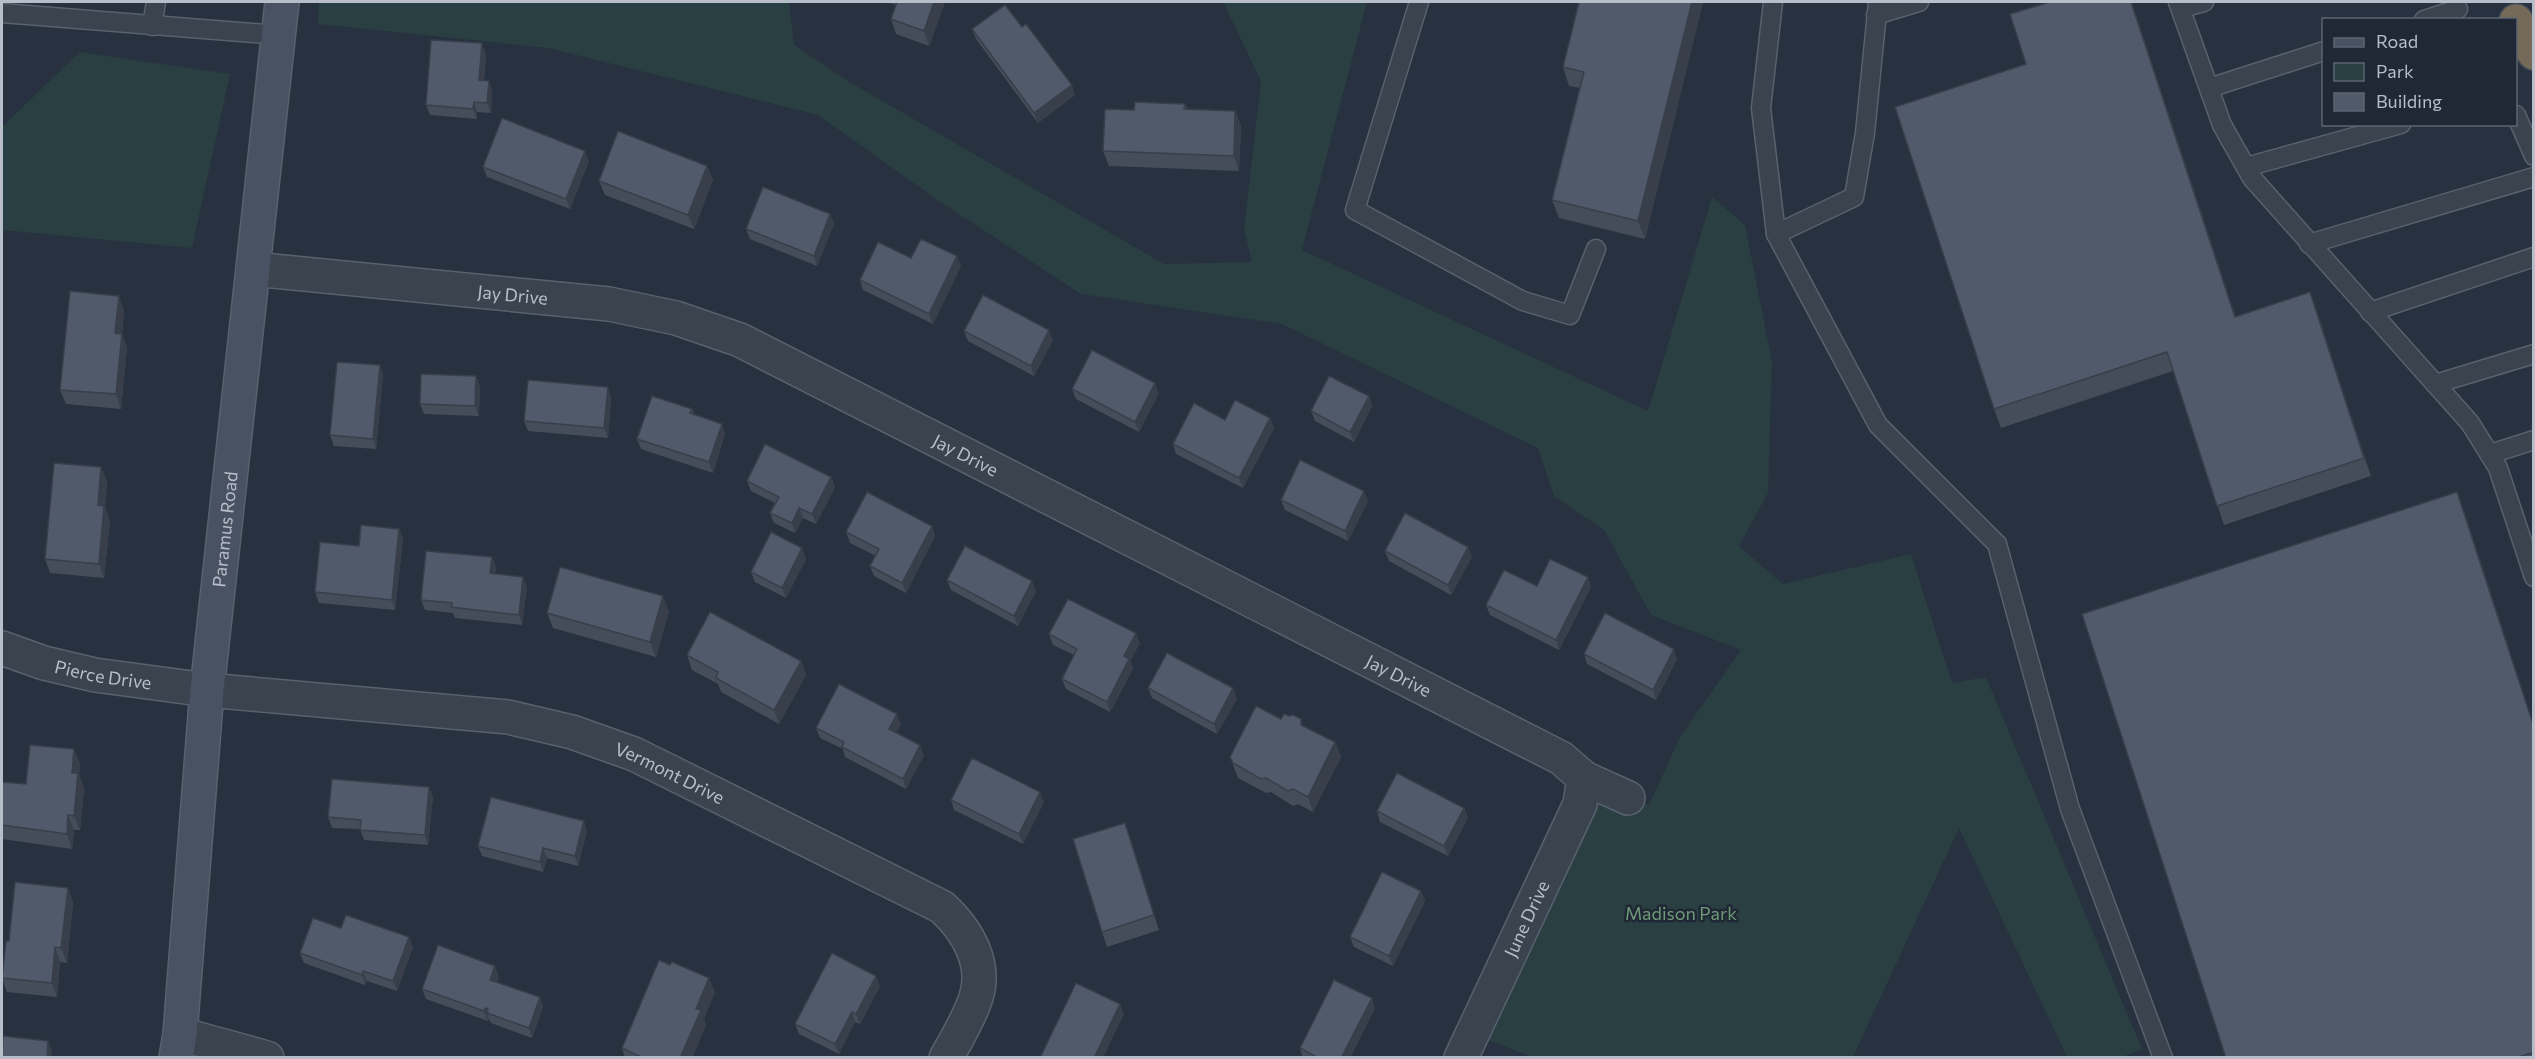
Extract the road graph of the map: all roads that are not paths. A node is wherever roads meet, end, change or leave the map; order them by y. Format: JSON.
{"nodes":[{"id":1,"x":156,"y":2,"type":"edge"},
{"id":2,"x":282,"y":2,"type":"edge"},
{"id":3,"x":1419,"y":2,"type":"edge"},
{"id":4,"x":1773,"y":2,"type":"edge"},
{"id":5,"x":1918,"y":2,"type":"edge"},
{"id":6,"x":2204,"y":2,"type":"edge"},
{"id":7,"x":2504,"y":2,"type":"edge"},
{"id":8,"x":2180,"y":5,"type":"edge"},
{"id":9,"x":1877,"y":8,"type":"edge"},
{"id":10,"x":2456,"y":10,"type":"edge"},
{"id":11,"x":2,"y":13,"type":"edge"},
{"id":12,"x":2430,"y":18,"type":"edge"},
{"id":13,"x":2514,"y":18,"type":"edge"},
{"id":14,"x":2517,"y":23,"type":"edge"},
{"id":15,"x":152,"y":26,"type":"junction"},
{"id":16,"x":278,"y":35,"type":"junction"},
{"id":17,"x":2322,"y":52,"type":"edge"},
{"id":18,"x":2534,"y":53,"type":"edge"},
{"id":19,"x":2209,"y":88,"type":"junction"},
{"id":20,"x":2517,"y":117,"type":"edge"},
{"id":21,"x":2394,"y":126,"type":"edge"},
{"id":22,"x":2534,"y":156,"type":"edge"},
{"id":23,"x":2246,"y":166,"type":"junction"},
{"id":24,"x":2534,"y":177,"type":"edge"},
{"id":25,"x":1776,"y":234,"type":"junction"},
{"id":26,"x":2309,"y":244,"type":"junction"},
{"id":27,"x":1596,"y":249,"type":"dead end"},
{"id":28,"x":2534,"y":257,"type":"edge"},
{"id":29,"x":253,"y":268,"type":"junction"},
{"id":30,"x":2370,"y":312,"type":"junction"},
{"id":31,"x":2534,"y":354,"type":"edge"},
{"id":32,"x":2435,"y":384,"type":"junction"},
{"id":33,"x":2534,"y":440,"type":"edge"},
{"id":34,"x":2490,"y":454,"type":"junction"},
{"id":35,"x":2525,"y":524,"type":"edge"},
{"id":36,"x":2534,"y":577,"type":"edge"},
{"id":37,"x":2,"y":648,"type":"edge"},
{"id":38,"x":207,"y":690,"type":"junction"},
{"id":39,"x":1584,"y":778,"type":"junction"},
{"id":40,"x":1628,"y":798,"type":"dead end"},
{"id":41,"x":178,"y":1046,"type":"edge"},
{"id":42,"x":267,"y":1058,"type":"edge"},
{"id":43,"x":946,"y":1058,"type":"edge"},
{"id":44,"x":1461,"y":1058,"type":"edge"},
{"id":45,"x":2163,"y":1058,"type":"edge"}],
"edges":[{"from":1,"to":15,"type":"lane"},
{"from":2,"to":16,"type":"main road","name":"Paramus Road"},
{"from":3,"to":27,"type":"lane"},
{"from":4,"to":25,"type":"lane"},
{"from":5,"to":9,"type":"lane"},
{"from":6,"to":8,"type":"lane"},
{"from":7,"to":13,"type":"highway"},
{"from":8,"to":19,"type":"lane"},
{"from":9,"to":25,"type":"lane"},
{"from":10,"to":12,"type":"lane"},
{"from":11,"to":15,"type":"lane"},
{"from":14,"to":18,"type":"highway"},
{"from":15,"to":16,"type":"lane"},
{"from":16,"to":29,"type":"main road","name":"Paramus Road"},
{"from":17,"to":19,"type":"lane"},
{"from":19,"to":23,"type":"lane"},
{"from":20,"to":22,"type":"lane"},
{"from":21,"to":23,"type":"lane"},
{"from":23,"to":26,"type":"lane"},
{"from":24,"to":26,"type":"lane"},
{"from":25,"to":45,"type":"lane"},
{"from":26,"to":30,"type":"lane"},
{"from":28,"to":30,"type":"lane"},
{"from":29,"to":38,"type":"main road","name":"Paramus Road"},
{"from":29,"to":39,"type":"street","name":"Jay Drive"},
{"from":30,"to":32,"type":"lane"},
{"from":31,"to":32,"type":"lane"},
{"from":32,"to":34,"type":"lane"},
{"from":33,"to":34,"type":"lane"},
{"from":34,"to":35,"type":"lane"},
{"from":35,"to":36,"type":"lane"},
{"from":37,"to":38,"type":"street","name":"Pierce Drive"},
{"from":38,"to":41,"type":"main road","name":"Paramus Road"},
{"from":38,"to":43,"type":"street","name":"Vermont Drive"},
{"from":39,"to":40,"type":"street","name":"Jay Drive"},
{"from":39,"to":44,"type":"street","name":"June Drive"},
{"from":41,"to":42,"type":"street"}]}
